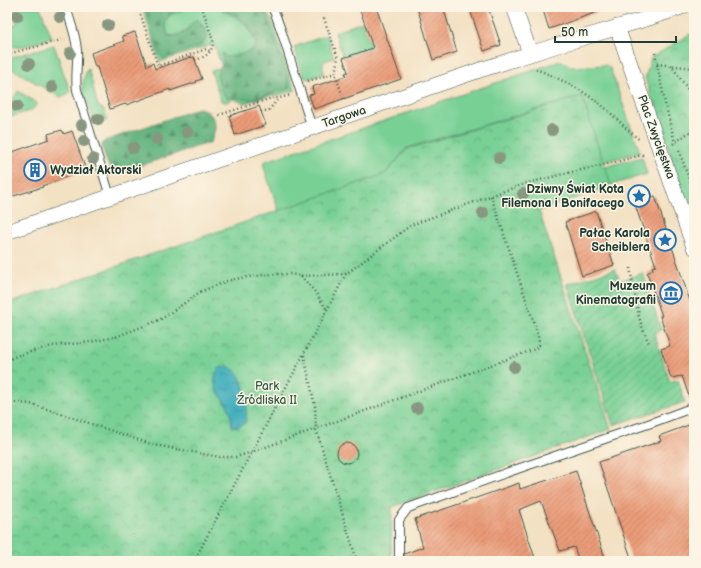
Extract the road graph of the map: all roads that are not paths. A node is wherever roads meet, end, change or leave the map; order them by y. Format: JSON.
{"nodes":[{"id":1,"x":66,"y":7,"type":"edge"},
{"id":2,"x":272,"y":7,"type":"edge"},
{"id":3,"x":514,"y":7,"type":"edge"},
{"id":4,"x":682,"y":7,"type":"edge"},
{"id":5,"x":617,"y":27,"type":"junction"},
{"id":6,"x":531,"y":60,"type":"junction"},
{"id":7,"x":312,"y":128,"type":"junction"},
{"id":8,"x":110,"y":196,"type":"junction"},
{"id":9,"x":7,"y":232,"type":"edge"},
{"id":10,"x":694,"y":247,"type":"edge"},
{"id":11,"x":694,"y":408,"type":"edge"},
{"id":12,"x":399,"y":561,"type":"edge"}],
"edges":[{"from":1,"to":8,"type":"lane"},
{"from":2,"to":7,"type":"lane"},
{"from":3,"to":6,"type":"street"},
{"from":4,"to":5,"type":"street","name":"Targowa"},
{"from":5,"to":6,"type":"street","name":"Targowa"},
{"from":5,"to":10,"type":"street","name":"Plac Zwycięstwa"},
{"from":6,"to":7,"type":"street","name":"Targowa"},
{"from":7,"to":8,"type":"street","name":"Targowa"},
{"from":8,"to":9,"type":"street","name":"Targowa"},
{"from":11,"to":12,"type":"lane"}]}
